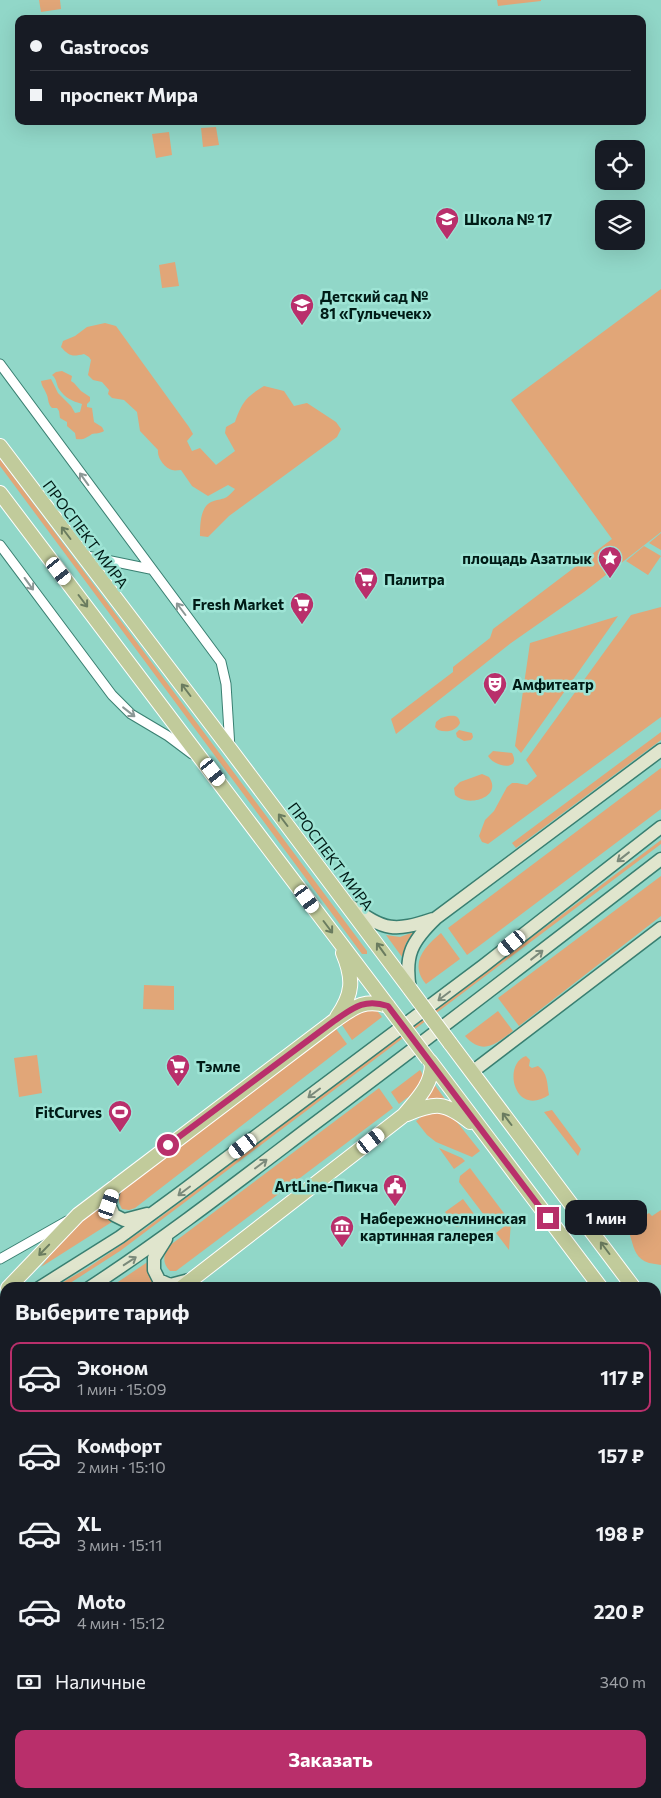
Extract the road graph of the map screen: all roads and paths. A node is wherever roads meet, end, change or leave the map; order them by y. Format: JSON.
{"nodes":[{"id":1,"x":0,"y":364,"type":"edge"},
{"id":2,"x":0,"y":446,"type":"edge"},
{"id":3,"x":0,"y":493,"type":"edge"},
{"id":4,"x":0,"y":545,"type":"edge"},
{"id":5,"x":82,"y":555,"type":"junction"},
{"id":6,"x":150,"y":569,"type":"junction"},
{"id":7,"x":230,"y":749,"type":"junction"},
{"id":8,"x":661,"y":750,"type":"edge"},
{"id":9,"x":213,"y":772,"type":"junction"},
{"id":10,"x":661,"y":827,"type":"edge"},
{"id":11,"x":661,"y":859,"type":"edge"},
{"id":12,"x":344,"y":902,"type":"junction"},
{"id":13,"x":436,"y":918,"type":"junction"},
{"id":14,"x":661,"y":928,"type":"edge"},
{"id":15,"x":339,"y":943,"type":"junction"},
{"id":16,"x":410,"y":989,"type":"junction"},
{"id":17,"x":388,"y":1006,"type":"junction"},
{"id":18,"x":334,"y":1021,"type":"junction"},
{"id":19,"x":430,"y":1061,"type":"junction"},
{"id":20,"x":472,"y":1072,"type":"junction"},
{"id":21,"x":404,"y":1115,"type":"junction"},
{"id":22,"x":485,"y":1134,"type":"junction"},
{"id":23,"x":115,"y":1186,"type":"junction"},
{"id":24,"x":154,"y":1212,"type":"junction"},
{"id":25,"x":78,"y":1215,"type":"junction"},
{"id":26,"x":169,"y":1232,"type":"junction"},
{"id":27,"x":0,"y":1259,"type":"edge"},
{"id":28,"x":14,"y":1282,"type":"edge"},
{"id":29,"x":49,"y":1282,"type":"edge"},
{"id":30,"x":98,"y":1282,"type":"edge"},
{"id":31,"x":164,"y":1282,"type":"edge"},
{"id":32,"x":188,"y":1282,"type":"edge"},
{"id":33,"x":596,"y":1282,"type":"edge"},
{"id":34,"x":630,"y":1282,"type":"edge"}],
"edges":[{"from":6,"to":1,"type":"street","one_way":true},
{"from":5,"to":2,"type":"main road","name":"ПРОСПЕКТ МИРА","one_way":true},
{"from":3,"to":9,"type":"main road","one_way":true},
{"from":4,"to":9,"type":"street","one_way":true},
{"from":5,"to":6,"type":"street"},
{"from":7,"to":5,"type":"main road","name":"ПРОСПЕКТ МИРА","one_way":true},
{"from":7,"to":6,"type":"street","one_way":true},
{"from":12,"to":7,"type":"main road","name":"ПРОСПЕКТ МИРА","one_way":true},
{"from":8,"to":13,"type":"main road"},
{"from":9,"to":15,"type":"main road","one_way":true},
{"from":10,"to":24,"type":"main road","one_way":true},
{"from":26,"to":11,"type":"main road","one_way":true},
{"from":12,"to":13,"type":"main road"},
{"from":16,"to":12,"type":"main road","name":"ПРОСПЕКТ МИРА","one_way":true},
{"from":13,"to":16,"type":"main road"},
{"from":14,"to":20,"type":"main road"},
{"from":15,"to":17,"type":"main road"},
{"from":15,"to":18,"type":"main road"},
{"from":16,"to":20,"type":"main road","name":"ПРОСПЕКТ МИРА","bridge":true},
{"from":17,"to":18,"type":"main road"},
{"from":17,"to":19,"type":"main road","bridge":true},
{"from":18,"to":23,"type":"main road"},
{"from":19,"to":21,"type":"main road"},
{"from":19,"to":22,"type":"main road"},
{"from":34,"to":20,"type":"main road","name":"ПРОСПЕКТ МИРА","one_way":true},
{"from":21,"to":22,"type":"main road"},
{"from":21,"to":32,"type":"main road"},
{"from":22,"to":33,"type":"main road"},
{"from":23,"to":24,"type":"main road"},
{"from":23,"to":25,"type":"main road"},
{"from":24,"to":29,"type":"main road"},
{"from":25,"to":27,"type":"street"},
{"from":25,"to":28,"type":"main road","one_way":true},
{"from":30,"to":26,"type":"main road","one_way":true},
{"from":26,"to":31,"type":"main road"}]}
